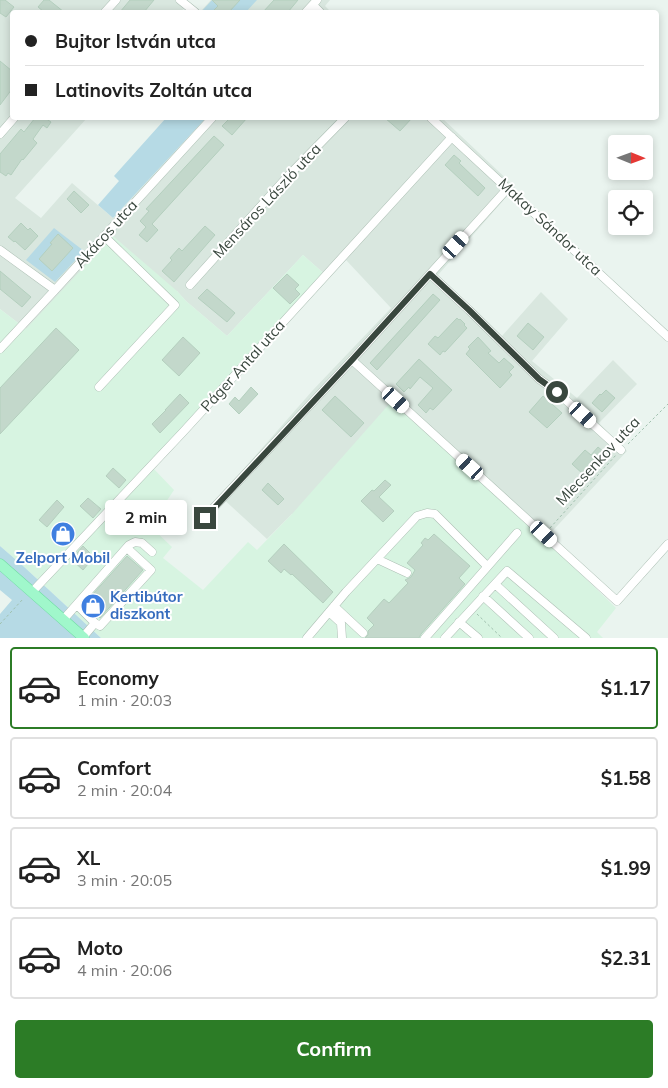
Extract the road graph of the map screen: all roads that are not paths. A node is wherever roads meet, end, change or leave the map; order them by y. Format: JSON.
{"nodes":[{"id":1,"x":116,"y":0,"type":"edge"},
{"id":2,"x":180,"y":0,"type":"edge"},
{"id":3,"x":107,"y":10,"type":"edge"},
{"id":4,"x":192,"y":10,"type":"edge"},
{"id":5,"x":12,"y":120,"type":"edge"},
{"id":6,"x":210,"y":120,"type":"edge"},
{"id":7,"x":343,"y":120,"type":"edge"},
{"id":8,"x":433,"y":120,"type":"edge"},
{"id":9,"x":0,"y":134,"type":"edge"},
{"id":10,"x":452,"y":137,"type":"junction"},
{"id":11,"x":508,"y":188,"type":"junction"},
{"id":12,"x":104,"y":236,"type":"junction"},
{"id":13,"x":0,"y":250,"type":"edge"},
{"id":14,"x":430,"y":274,"type":"junction"},
{"id":15,"x":190,"y":285,"type":"dead end"},
{"id":16,"x":55,"y":290,"type":"junction"},
{"id":17,"x":668,"y":337,"type":"edge"},
{"id":18,"x":0,"y":349,"type":"edge"},
{"id":19,"x":352,"y":360,"type":"junction"},
{"id":20,"x":99,"y":387,"type":"dead end"},
{"id":21,"x":621,"y":450,"type":"road end"},
{"id":22,"x":205,"y":518,"type":"dead end"},
{"id":23,"x":517,"y":534,"type":"dead end"},
{"id":24,"x":668,"y":544,"type":"edge"},
{"id":25,"x":127,"y":548,"type":"junction"},
{"id":26,"x":152,"y":552,"type":"dead end"},
{"id":27,"x":377,"y":559,"type":"junction"},
{"id":28,"x":0,"y":564,"type":"edge"},
{"id":29,"x":488,"y":566,"type":"junction"},
{"id":30,"x":406,"y":573,"type":"dead end"},
{"id":31,"x":495,"y":584,"type":"junction"},
{"id":32,"x":31,"y":591,"type":"junction"},
{"id":33,"x":483,"y":596,"type":"junction"},
{"id":34,"x":77,"y":605,"type":"junction"},
{"id":35,"x":332,"y":609,"type":"junction"},
{"id":36,"x":63,"y":620,"type":"junction"},
{"id":37,"x":460,"y":622,"type":"junction"},
{"id":38,"x":95,"y":623,"type":"junction"},
{"id":39,"x":363,"y":633,"type":"dead end"},
{"id":40,"x":449,"y":637,"type":"edge"},
{"id":41,"x":84,"y":638,"type":"edge"},
{"id":42,"x":307,"y":638,"type":"edge"},
{"id":43,"x":342,"y":638,"type":"edge"},
{"id":44,"x":425,"y":638,"type":"edge"},
{"id":45,"x":478,"y":638,"type":"edge"},
{"id":46,"x":529,"y":638,"type":"edge"},
{"id":47,"x":554,"y":638,"type":"edge"},
{"id":48,"x":586,"y":638,"type":"edge"}],
"edges":[{"from":1,"to":3,"type":"street"},
{"from":2,"to":4,"type":"street"},
{"from":5,"to":9,"type":"street"},
{"from":6,"to":12,"type":"street","name":"Akácos utca"},
{"from":7,"to":15,"type":"street","name":"Mensáros László utca"},
{"from":8,"to":10,"type":"street","name":"Makay Sándor utca"},
{"from":10,"to":11,"type":"street","name":"Makay Sándor utca"},
{"from":10,"to":32,"type":"street","name":"Páger Antal utca"},
{"from":11,"to":14,"type":"street"},
{"from":11,"to":17,"type":"street","name":"Makay Sándor utca"},
{"from":12,"to":16,"type":"street","name":"Akácos utca"},
{"from":12,"to":20,"type":"street"},
{"from":13,"to":16,"type":"street"},
{"from":14,"to":19,"type":"street"},
{"from":14,"to":21,"type":"street"},
{"from":16,"to":18,"type":"street","name":"Akácos utca"},
{"from":19,"to":22,"type":"street"},
{"from":19,"to":24,"type":"street"},
{"from":23,"to":29,"type":"street"},
{"from":25,"to":26,"type":"street"},
{"from":25,"to":34,"type":"street"},
{"from":25,"to":38,"type":"street"},
{"from":27,"to":29,"type":"street"},
{"from":27,"to":30,"type":"street"},
{"from":27,"to":35,"type":"street"},
{"from":28,"to":32,"type":"main road"},
{"from":29,"to":44,"type":"street"},
{"from":31,"to":33,"type":"street"},
{"from":31,"to":47,"type":"street"},
{"from":31,"to":48,"type":"street"},
{"from":32,"to":36,"type":"main road"},
{"from":33,"to":37,"type":"street"},
{"from":33,"to":46,"type":"street"},
{"from":34,"to":36,"type":"street"},
{"from":34,"to":38,"type":"street"},
{"from":35,"to":39,"type":"street"},
{"from":35,"to":42,"type":"street"},
{"from":35,"to":43,"type":"street"},
{"from":36,"to":41,"type":"main road"},
{"from":37,"to":40,"type":"street"},
{"from":37,"to":45,"type":"street"},
{"from":38,"to":41,"type":"street"}]}
